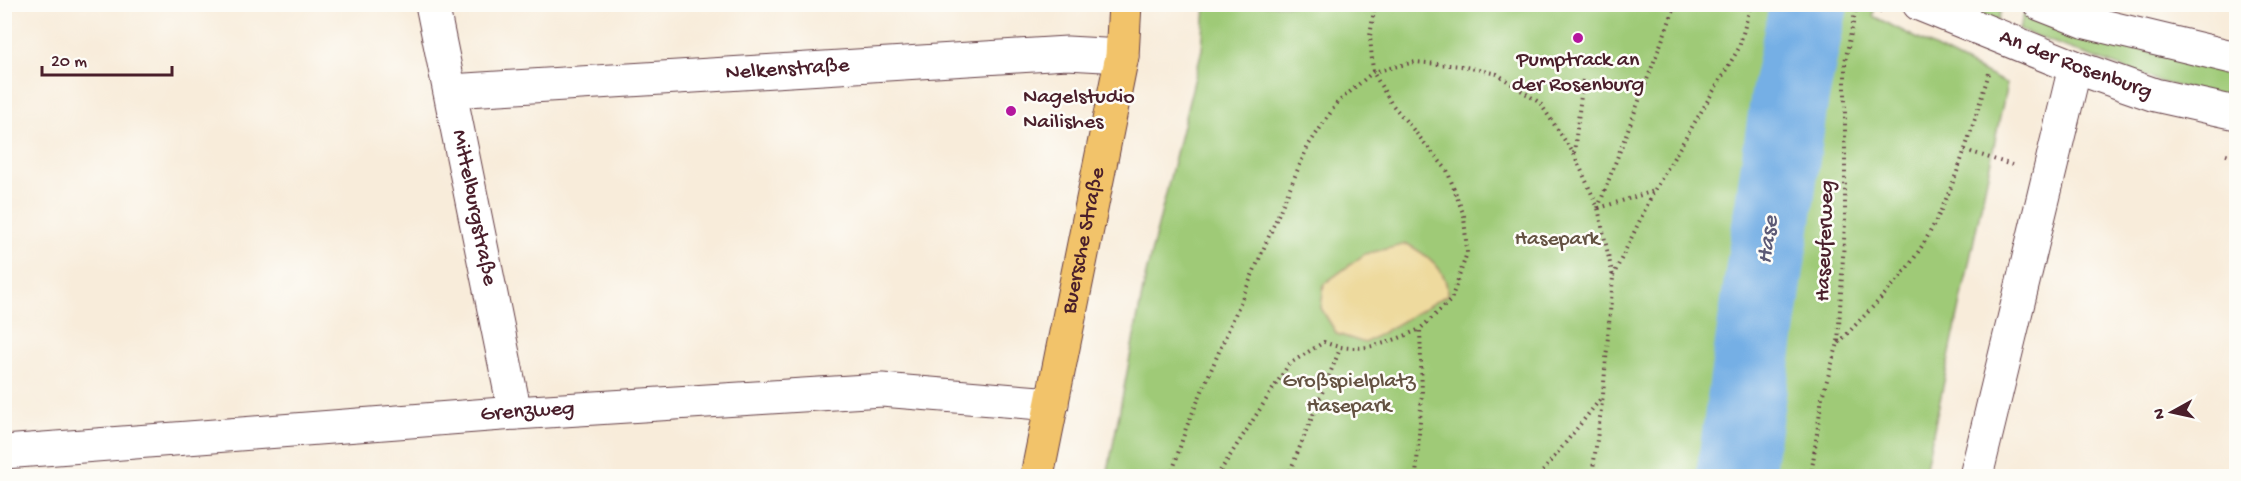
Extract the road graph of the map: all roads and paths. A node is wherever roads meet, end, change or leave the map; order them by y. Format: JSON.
{"nodes":[{"id":1,"x":432,"y":4,"type":"edge"},
{"id":2,"x":1125,"y":4,"type":"edge"},
{"id":3,"x":1375,"y":4,"type":"edge"},
{"id":4,"x":1676,"y":4,"type":"edge"},
{"id":5,"x":1751,"y":4,"type":"edge"},
{"id":6,"x":1857,"y":4,"type":"edge"},
{"id":7,"x":1864,"y":4,"type":"edge"},
{"id":8,"x":1919,"y":4,"type":"edge"},
{"id":9,"x":2041,"y":5,"type":"edge"},
{"id":10,"x":1874,"y":9,"type":"dead end"},
{"id":11,"x":1122,"y":56,"type":"junction"},
{"id":12,"x":2236,"y":58,"type":"edge"},
{"id":13,"x":2075,"y":67,"type":"junction"},
{"id":14,"x":1990,"y":69,"type":"dead end"},
{"id":15,"x":1373,"y":72,"type":"junction"},
{"id":16,"x":1583,"y":79,"type":"dead end"},
{"id":17,"x":450,"y":91,"type":"junction"},
{"id":18,"x":2236,"y":114,"type":"edge"},
{"id":19,"x":1965,"y":150,"type":"junction"},
{"id":20,"x":1574,"y":154,"type":"junction"},
{"id":21,"x":2048,"y":176,"type":"junction"},
{"id":22,"x":1654,"y":190,"type":"junction"},
{"id":23,"x":1598,"y":208,"type":"junction"},
{"id":24,"x":1613,"y":277,"type":"junction"},
{"id":25,"x":1420,"y":328,"type":"junction"},
{"id":26,"x":1838,"y":344,"type":"junction"},
{"id":27,"x":1340,"y":349,"type":"junction"},
{"id":28,"x":1603,"y":395,"type":"junction"},
{"id":29,"x":1052,"y":405,"type":"junction"},
{"id":30,"x":515,"y":414,"type":"junction"},
{"id":31,"x":4,"y":452,"type":"edge"},
{"id":32,"x":1037,"y":477,"type":"edge"},
{"id":33,"x":1171,"y":477,"type":"edge"},
{"id":34,"x":1217,"y":477,"type":"edge"},
{"id":35,"x":1288,"y":477,"type":"edge"},
{"id":36,"x":1416,"y":477,"type":"edge"},
{"id":37,"x":1539,"y":477,"type":"edge"},
{"id":38,"x":1592,"y":477,"type":"edge"},
{"id":39,"x":1811,"y":477,"type":"edge"},
{"id":40,"x":1976,"y":477,"type":"edge"}],
"edges":[{"from":1,"to":17,"type":"street","name":"Mittelburgstraße"},
{"from":2,"to":11,"type":"main road","name":"Buersche Straße"},
{"from":3,"to":15,"type":"path"},
{"from":4,"to":23,"type":"path"},
{"from":5,"to":22,"type":"path"},
{"from":6,"to":26,"type":"path","name":"Haseuferweg"},
{"from":7,"to":10,"type":"path"},
{"from":8,"to":13,"type":"street","name":"An der Rosenburg"},
{"from":9,"to":12,"type":"street","name":"An der Rosenburg"},
{"from":11,"to":17,"type":"street","name":"Nelkenstraße"},
{"from":11,"to":29,"type":"main road","name":"Buersche Straße"},
{"from":13,"to":18,"type":"street","name":"An der Rosenburg"},
{"from":13,"to":21,"type":"street"},
{"from":14,"to":19,"type":"path"},
{"from":15,"to":20,"type":"path"},
{"from":15,"to":25,"type":"path"},
{"from":15,"to":33,"type":"path"},
{"from":16,"to":20,"type":"path"},
{"from":17,"to":30,"type":"street","name":"Mittelburgstraße"},
{"from":19,"to":21,"type":"path"},
{"from":19,"to":26,"type":"path"},
{"from":20,"to":23,"type":"path"},
{"from":21,"to":40,"type":"street"},
{"from":22,"to":23,"type":"path"},
{"from":22,"to":24,"type":"path"},
{"from":23,"to":24,"type":"path"},
{"from":24,"to":28,"type":"path"},
{"from":25,"to":27,"type":"path"},
{"from":25,"to":36,"type":"path"},
{"from":26,"to":39,"type":"path","name":"Haseuferweg"},
{"from":27,"to":34,"type":"path"},
{"from":27,"to":35,"type":"path"},
{"from":28,"to":37,"type":"path"},
{"from":28,"to":38,"type":"path"},
{"from":29,"to":30,"type":"street","name":"Grenzweg"},
{"from":29,"to":32,"type":"main road","name":"Buersche Straße"},
{"from":30,"to":31,"type":"street","name":"Grenzweg"}]}
